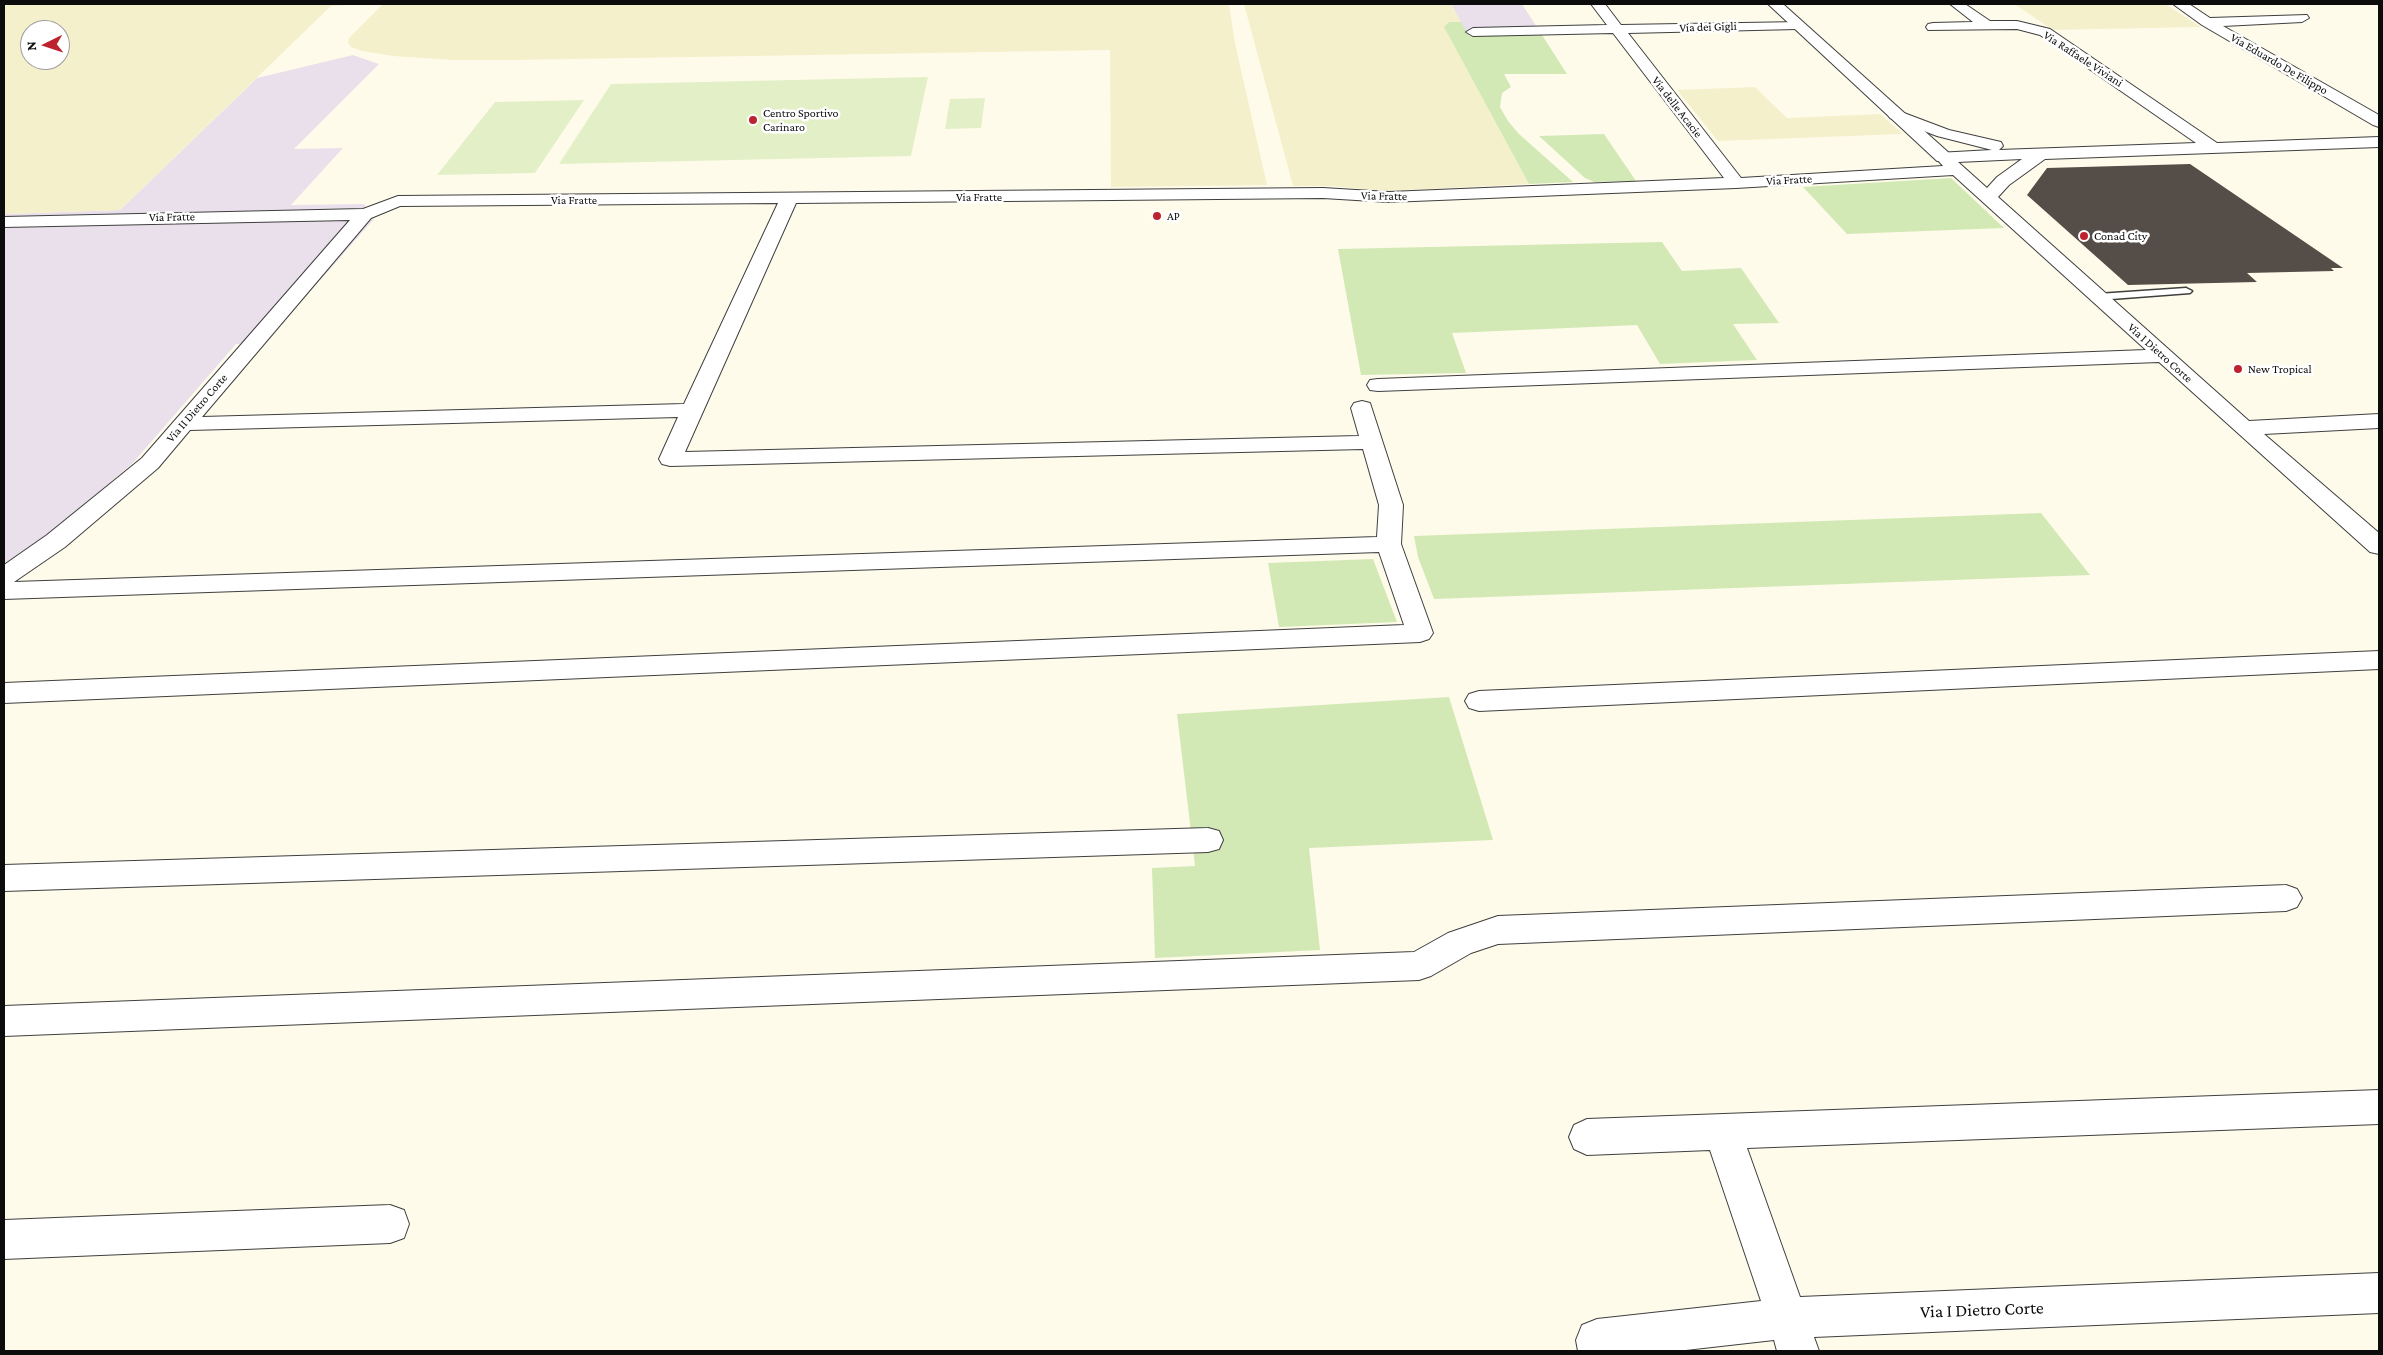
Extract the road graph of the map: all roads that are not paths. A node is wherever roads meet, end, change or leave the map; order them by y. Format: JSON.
{"nodes":[{"id":1,"x":1598,"y":4,"type":"edge"},
{"id":2,"x":1775,"y":4,"type":"edge"},
{"id":3,"x":1957,"y":4,"type":"edge"},
{"id":4,"x":2180,"y":4,"type":"edge"},
{"id":5,"x":2302,"y":18,"type":"dead end"},
{"id":6,"x":2207,"y":22,"type":"junction"},
{"id":7,"x":1798,"y":25,"type":"junction"},
{"id":8,"x":1986,"y":25,"type":"junction"},
{"id":9,"x":1933,"y":27,"type":"dead end"},
{"id":10,"x":1618,"y":30,"type":"junction"},
{"id":11,"x":1472,"y":32,"type":"dead end"},
{"id":12,"x":1896,"y":115,"type":"junction"},
{"id":13,"x":2379,"y":122,"type":"edge"},
{"id":14,"x":2379,"y":142,"type":"edge"},
{"id":15,"x":2214,"y":148,"type":"junction"},
{"id":16,"x":2040,"y":154,"type":"junction"},
{"id":17,"x":1950,"y":163,"type":"junction"},
{"id":18,"x":1736,"y":183,"type":"junction"},
{"id":19,"x":788,"y":198,"type":"junction"},
{"id":20,"x":1988,"y":198,"type":"junction"},
{"id":21,"x":366,"y":214,"type":"junction"},
{"id":22,"x":4,"y":222,"type":"edge"},
{"id":23,"x":2186,"y":291,"type":"dead end"},
{"id":24,"x":2098,"y":297,"type":"junction"},
{"id":25,"x":2164,"y":356,"type":"junction"},
{"id":26,"x":1378,"y":385,"type":"dead end"},
{"id":27,"x":1362,"y":408,"type":"dead end"},
{"id":28,"x":692,"y":410,"type":"junction"},
{"id":29,"x":2379,"y":421,"type":"edge"},
{"id":30,"x":184,"y":424,"type":"junction"},
{"id":31,"x":2244,"y":428,"type":"junction"},
{"id":32,"x":1372,"y":442,"type":"junction"},
{"id":33,"x":1389,"y":544,"type":"junction"},
{"id":34,"x":2379,"y":546,"type":"edge"},
{"id":35,"x":4,"y":577,"type":"edge"},
{"id":36,"x":4,"y":591,"type":"edge"},
{"id":37,"x":2379,"y":660,"type":"edge"},
{"id":38,"x":4,"y":693,"type":"edge"},
{"id":39,"x":1478,"y":701,"type":"dead end"},
{"id":40,"x":1208,"y":840,"type":"dead end"},
{"id":41,"x":4,"y":878,"type":"edge"},
{"id":42,"x":2286,"y":898,"type":"dead end"},
{"id":43,"x":4,"y":1022,"type":"edge"},
{"id":44,"x":2379,"y":1107,"type":"edge"},
{"id":45,"x":1723,"y":1132,"type":"junction"},
{"id":46,"x":1587,"y":1137,"type":"dead end"},
{"id":47,"x":390,"y":1224,"type":"dead end"},
{"id":48,"x":4,"y":1240,"type":"edge"},
{"id":49,"x":2379,"y":1293,"type":"edge"},
{"id":50,"x":1792,"y":1335,"type":"edge"},
{"id":51,"x":1599,"y":1351,"type":"edge"}],
"edges":[{"from":1,"to":10,"type":"street","name":"Via delle Acacie"},
{"from":2,"to":7,"type":"street","name":"Via I Dietro Corte"},
{"from":3,"to":8,"type":"street"},
{"from":4,"to":6,"type":"street","name":"Via Eduardo De Filippo"},
{"from":5,"to":6,"type":"street"},
{"from":6,"to":13,"type":"street","name":"Via Eduardo De Filippo"},
{"from":7,"to":10,"type":"street","name":"Via dei Gigli"},
{"from":7,"to":12,"type":"street","name":"Via I Dietro Corte"},
{"from":8,"to":9,"type":"street","name":"Via Raffaele Viviani"},
{"from":8,"to":15,"type":"street","name":"Via Raffaele Viviani"},
{"from":10,"to":11,"type":"street","name":"Via dei Gigli"},
{"from":10,"to":18,"type":"street","name":"Via delle Acacie"},
{"from":12,"to":16,"type":"street"},
{"from":12,"to":17,"type":"street","name":"Via I Dietro Corte"},
{"from":14,"to":15,"type":"street"},
{"from":15,"to":16,"type":"street"},
{"from":16,"to":17,"type":"street","name":"Via Fratte"},
{"from":16,"to":20,"type":"street"},
{"from":17,"to":18,"type":"street","name":"Via Fratte"},
{"from":17,"to":20,"type":"street","name":"Via I Dietro Corte"},
{"from":18,"to":19,"type":"street","name":"Via Fratte"},
{"from":19,"to":21,"type":"street","name":"Via Fratte"},
{"from":19,"to":28,"type":"street"},
{"from":20,"to":24,"type":"street","name":"Via I Dietro Corte"},
{"from":21,"to":22,"type":"street","name":"Via Fratte"},
{"from":21,"to":30,"type":"street","name":"Via II Dietro Corte"},
{"from":23,"to":24,"type":"lane"},
{"from":24,"to":25,"type":"street","name":"Via I Dietro Corte"},
{"from":25,"to":26,"type":"street"},
{"from":25,"to":31,"type":"street","name":"Via I Dietro Corte"},
{"from":27,"to":32,"type":"street"},
{"from":28,"to":30,"type":"street"},
{"from":28,"to":32,"type":"street"},
{"from":29,"to":31,"type":"street"},
{"from":30,"to":35,"type":"street","name":"Via II Dietro Corte"},
{"from":31,"to":34,"type":"street","name":"Via I Dietro Corte"},
{"from":32,"to":33,"type":"street"},
{"from":33,"to":36,"type":"street"},
{"from":33,"to":38,"type":"street"},
{"from":37,"to":39,"type":"street"},
{"from":40,"to":41,"type":"street"},
{"from":42,"to":43,"type":"street"},
{"from":44,"to":45,"type":"street"},
{"from":45,"to":46,"type":"street"},
{"from":45,"to":50,"type":"street"},
{"from":47,"to":48,"type":"street"},
{"from":49,"to":50,"type":"street","name":"Via I Dietro Corte"},
{"from":50,"to":51,"type":"street","name":"Via I Dietro Corte"}]}
